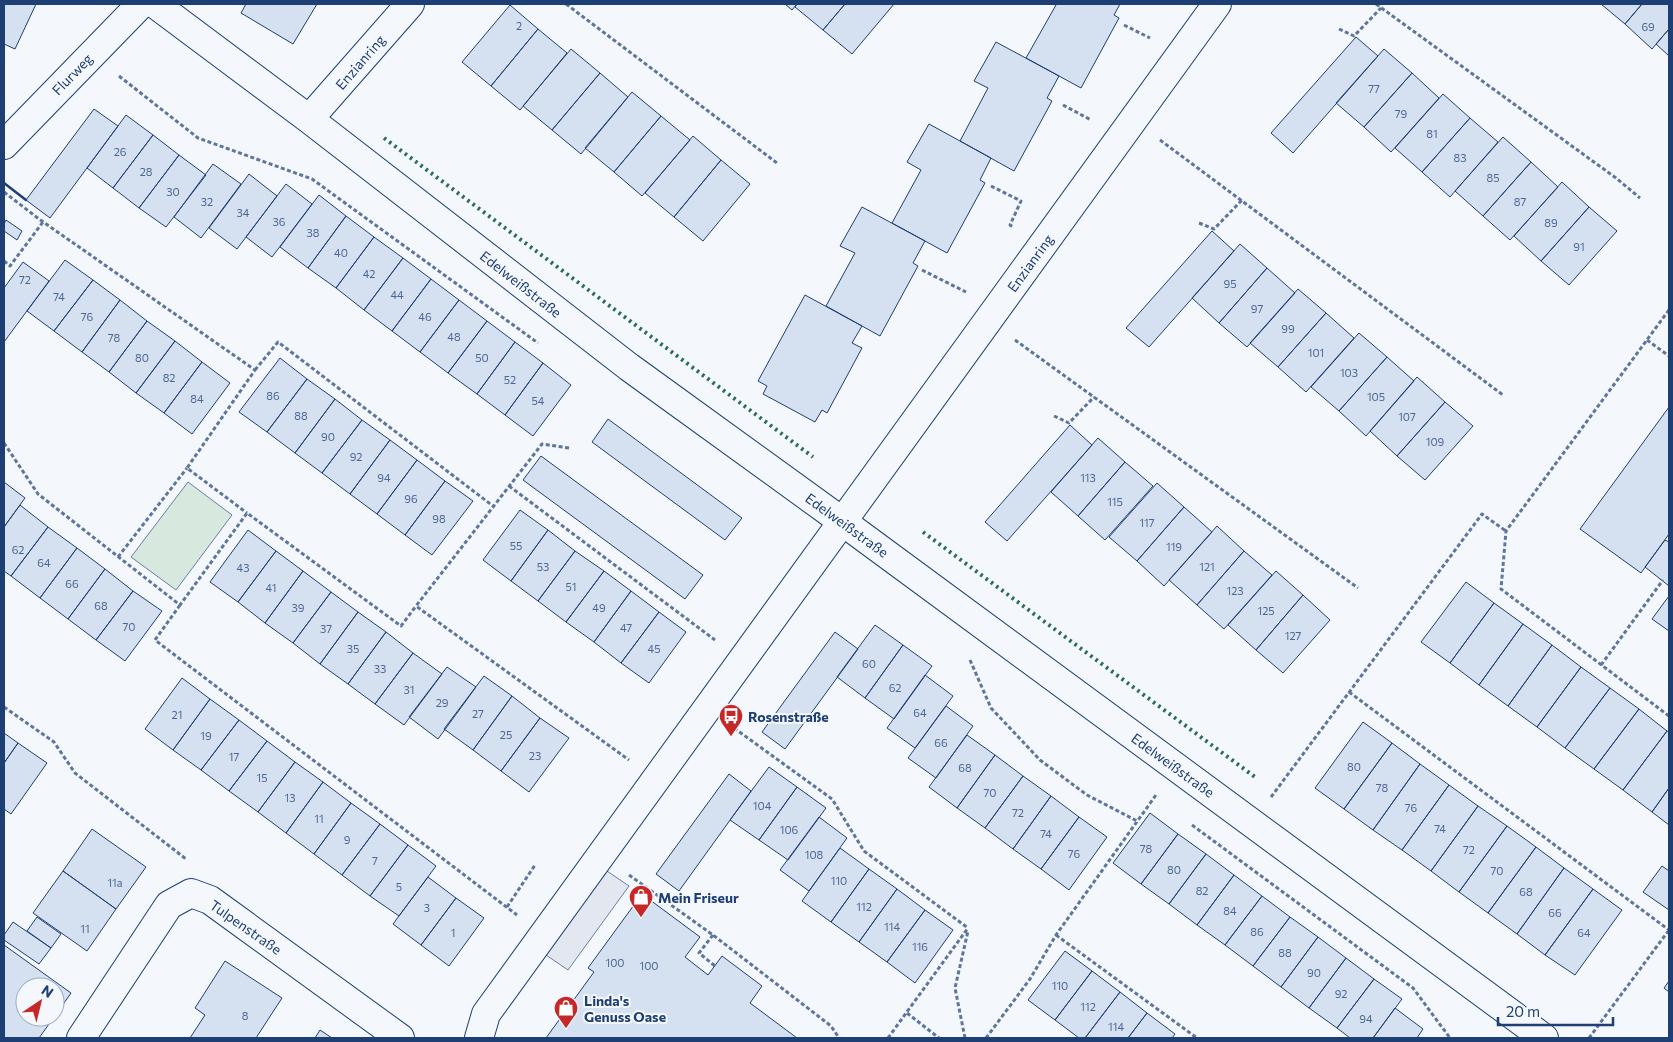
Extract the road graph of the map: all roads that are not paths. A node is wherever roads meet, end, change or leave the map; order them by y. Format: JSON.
{"nodes":[{"id":1,"x":141,"y":4,"type":"edge"},
{"id":2,"x":155,"y":4,"type":"edge"},
{"id":3,"x":410,"y":4,"type":"edge"},
{"id":4,"x":1217,"y":4,"type":"edge"},
{"id":5,"x":309,"y":120,"type":"junction"},
{"id":6,"x":4,"y":146,"type":"edge"},
{"id":7,"x":843,"y":522,"type":"junction"},
{"id":8,"x":81,"y":1038,"type":"edge"},
{"id":9,"x":400,"y":1038,"type":"edge"},
{"id":10,"x":479,"y":1038,"type":"edge"},
{"id":11,"x":1544,"y":1038,"type":"edge"}],
"edges":[{"from":1,"to":6,"type":"street","name":"Flurweg"},
{"from":2,"to":5,"type":"street","name":"Edelweißstraße"},
{"from":3,"to":5,"type":"street","name":"Enzianring"},
{"from":4,"to":7,"type":"street","name":"Enzianring"},
{"from":5,"to":7,"type":"street","name":"Edelweißstraße"},
{"from":7,"to":10,"type":"street"},
{"from":7,"to":11,"type":"street","name":"Edelweißstraße"},
{"from":8,"to":9,"type":"street","name":"Tulpenstraße"}]}
